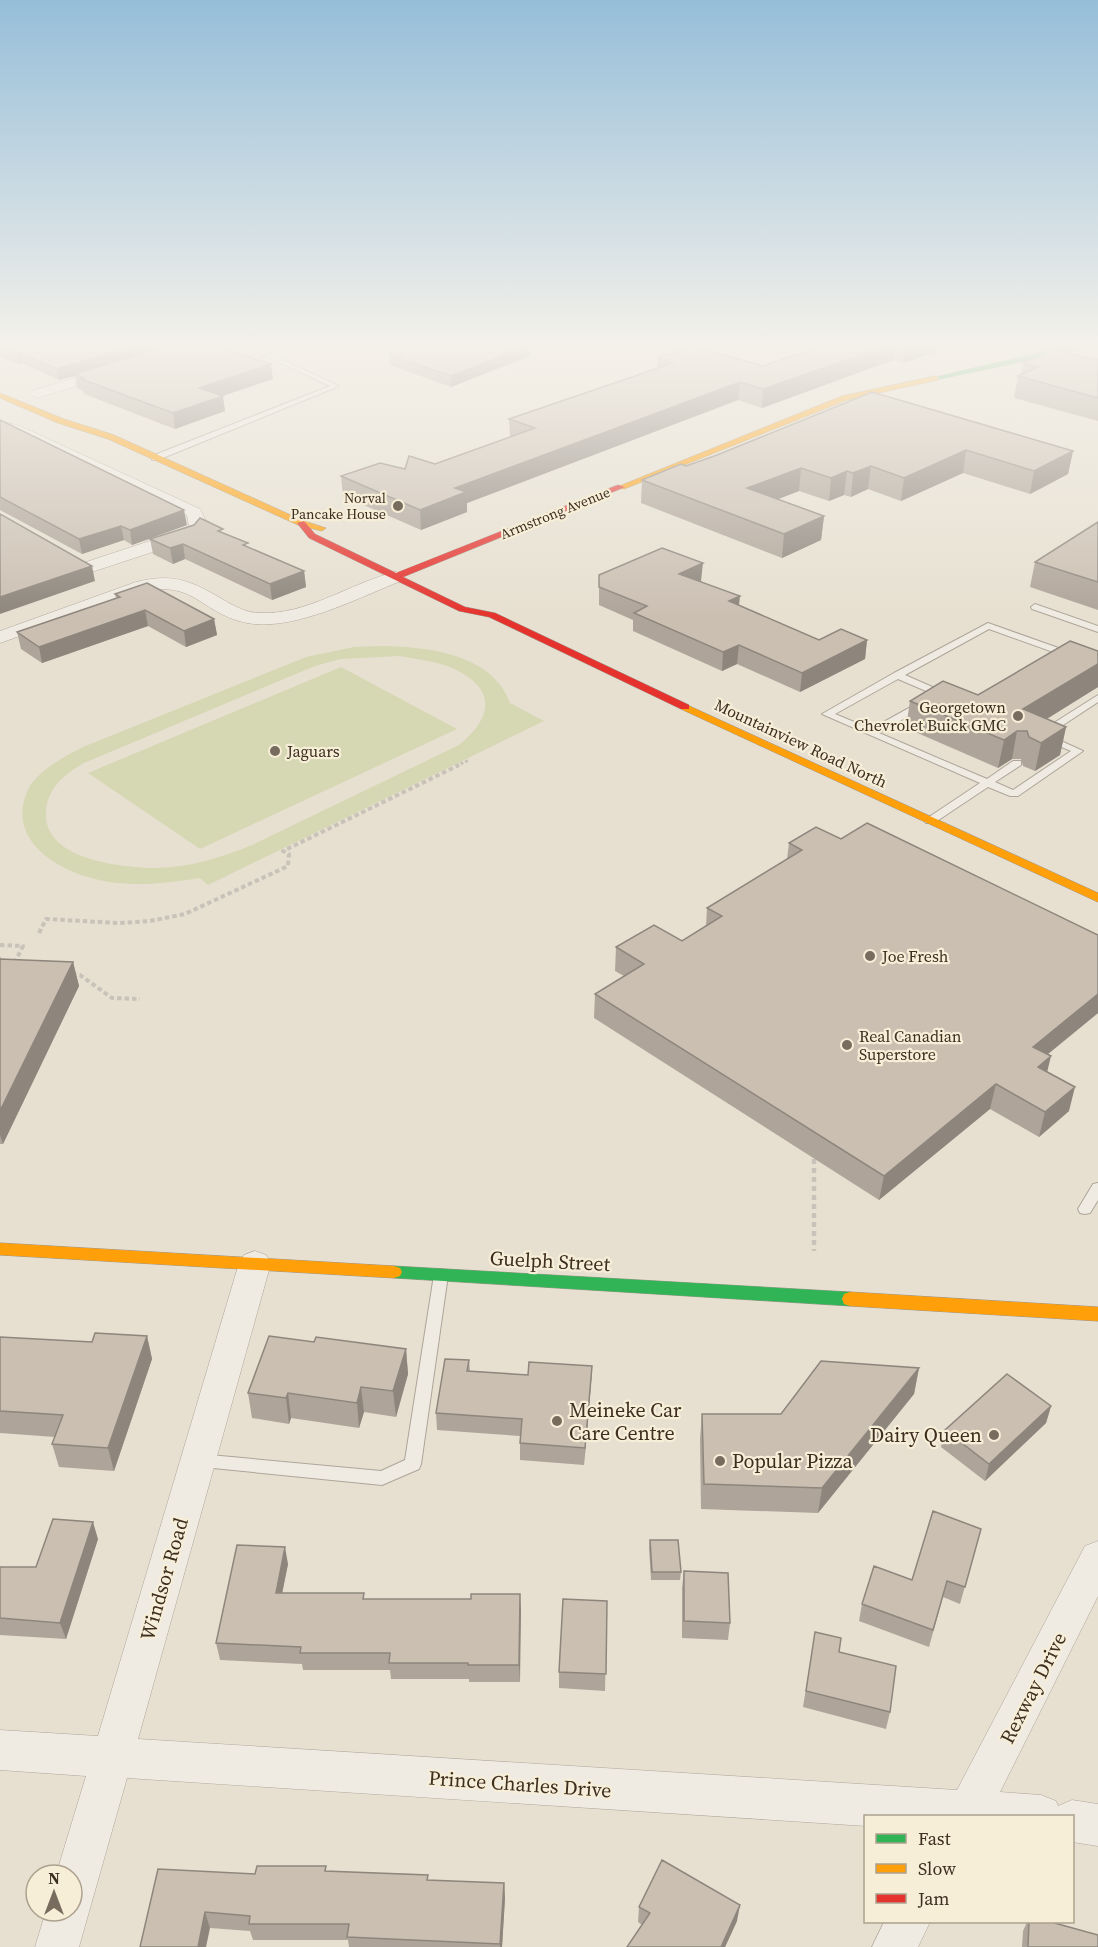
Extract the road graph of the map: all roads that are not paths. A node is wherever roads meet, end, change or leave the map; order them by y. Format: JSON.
{"nodes":[{"id":1,"x":30,"y":436,"type":"edge"},
{"id":2,"x":107,"y":436,"type":"edge"},
{"id":3,"x":211,"y":436,"type":"edge"},
{"id":4,"x":750,"y":436,"type":"edge"},
{"id":5,"x":111,"y":437,"type":"joint"},
{"id":6,"x":155,"y":458,"type":"junction"},
{"id":7,"x":301,"y":523,"type":"junction"},
{"id":8,"x":334,"y":531,"type":"dead end"},
{"id":9,"x":69,"y":556,"type":"edge"},
{"id":10,"x":89,"y":567,"type":"junction"},
{"id":11,"x":395,"y":569,"type":"junction"},
{"id":12,"x":415,"y":570,"type":"junction"},
{"id":13,"x":433,"y":579,"type":"dead end"},
{"id":14,"x":131,"y":590,"type":"junction"},
{"id":15,"x":471,"y":597,"type":"dead end"},
{"id":16,"x":1035,"y":607,"type":"dead end"},
{"id":17,"x":492,"y":615,"type":"junction"},
{"id":18,"x":1098,"y":629,"type":"edge"},
{"id":19,"x":0,"y":637,"type":"edge"},
{"id":20,"x":1061,"y":652,"type":"junction"},
{"id":21,"x":1052,"y":657,"type":"edge"},
{"id":22,"x":1098,"y":665,"type":"edge"},
{"id":23,"x":897,"y":675,"type":"junction"},
{"id":24,"x":1098,"y":698,"type":"edge"},
{"id":25,"x":872,"y":733,"type":"junction"},
{"id":26,"x":1052,"y":740,"type":"junction"},
{"id":27,"x":1041,"y":747,"type":"edge"},
{"id":28,"x":1017,"y":763,"type":"dead end"},
{"id":29,"x":989,"y":783,"type":"junction"},
{"id":30,"x":930,"y":821,"type":"junction"},
{"id":31,"x":1098,"y":898,"type":"edge"},
{"id":32,"x":1098,"y":1188,"type":"edge"},
{"id":33,"x":1085,"y":1209,"type":"dead end"},
{"id":34,"x":0,"y":1249,"type":"edge"},
{"id":35,"x":255,"y":1263,"type":"junction"},
{"id":36,"x":441,"y":1274,"type":"junction"},
{"id":37,"x":1098,"y":1314,"type":"edge"},
{"id":38,"x":198,"y":1461,"type":"junction"},
{"id":39,"x":1098,"y":1558,"type":"edge"},
{"id":40,"x":0,"y":1750,"type":"edge"},
{"id":41,"x":112,"y":1758,"type":"junction"},
{"id":42,"x":967,"y":1815,"type":"edge"},
{"id":43,"x":1074,"y":1821,"type":"edge"},
{"id":44,"x":1098,"y":1825,"type":"edge"},
{"id":45,"x":82,"y":1863,"type":"edge"},
{"id":46,"x":64,"y":1923,"type":"edge"},
{"id":47,"x":907,"y":1923,"type":"edge"},
{"id":48,"x":57,"y":1947,"type":"edge"},
{"id":49,"x":894,"y":1947,"type":"edge"}],
"edges":[{"from":1,"to":10,"type":"street"},
{"from":2,"to":5,"type":"main road","name":"Mountainview Road North"},
{"from":3,"to":6,"type":"lane"},
{"from":4,"to":12,"type":"main road","name":"Armstrong Avenue"},
{"from":5,"to":6,"type":"main road","name":"Mountainview Road North"},
{"from":6,"to":7,"type":"main road","name":"Mountainview Road North"},
{"from":7,"to":8,"type":"main road","name":"Mountainview Road North"},
{"from":7,"to":11,"type":"main road","name":"Mountainview Road North"},
{"from":9,"to":10,"type":"street"},
{"from":10,"to":14,"type":"street"},
{"from":11,"to":12,"type":"main road","name":"Armstrong Avenue"},
{"from":11,"to":14,"type":"street"},
{"from":11,"to":17,"type":"main road","name":"Mountainview Road North"},
{"from":12,"to":13,"type":"main road"},
{"from":14,"to":19,"type":"street"},
{"from":15,"to":17,"type":"main road","name":"Mountainview Road North"},
{"from":16,"to":18,"type":"lane"},
{"from":17,"to":30,"type":"main road","name":"Mountainview Road North"},
{"from":20,"to":21,"type":"lane"},
{"from":20,"to":22,"type":"lane"},
{"from":20,"to":23,"type":"lane"},
{"from":23,"to":25,"type":"lane"},
{"from":23,"to":25,"type":"lane"},
{"from":24,"to":26,"type":"lane"},
{"from":25,"to":29,"type":"lane"},
{"from":26,"to":27,"type":"lane"},
{"from":26,"to":29,"type":"lane"},
{"from":28,"to":29,"type":"lane"},
{"from":29,"to":30,"type":"lane"},
{"from":30,"to":31,"type":"main road","name":"Mountainview Road North"},
{"from":32,"to":33,"type":"lane"},
{"from":34,"to":35,"type":"main road","name":"Guelph Street"},
{"from":35,"to":36,"type":"main road","name":"Guelph Street"},
{"from":35,"to":38,"type":"street","name":"Windsor Road"},
{"from":36,"to":37,"type":"main road","name":"Guelph Street"},
{"from":36,"to":38,"type":"lane"},
{"from":38,"to":41,"type":"street","name":"Windsor Road"},
{"from":39,"to":42,"type":"street","name":"Rexway Drive"},
{"from":40,"to":41,"type":"street","name":"Prince Charles Drive"},
{"from":41,"to":42,"type":"street","name":"Prince Charles Drive"},
{"from":41,"to":45,"type":"street","name":"Windsor Road"},
{"from":43,"to":44,"type":"street"},
{"from":46,"to":48,"type":"street"},
{"from":47,"to":49,"type":"street"}]}
